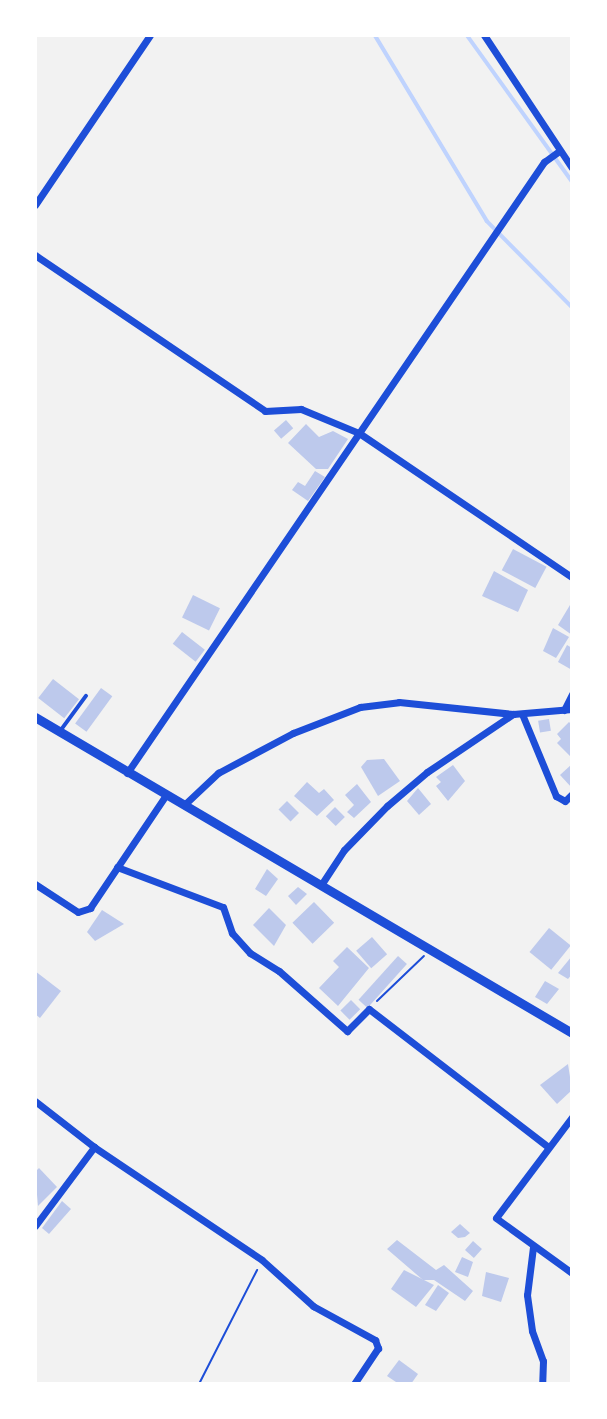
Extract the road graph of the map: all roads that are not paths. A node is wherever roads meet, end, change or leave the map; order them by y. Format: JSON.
{"nodes":[{"id":1,"x":150,"y":35,"type":"edge"},
{"id":2,"x":484,"y":35,"type":"edge"},
{"id":3,"x":559,"y":150,"type":"junction"},
{"id":4,"x":572,"y":168,"type":"edge"},
{"id":5,"x":35,"y":205,"type":"edge"},
{"id":6,"x":35,"y":255,"type":"edge"},
{"id":7,"x":359,"y":433,"type":"junction"},
{"id":8,"x":572,"y":577,"type":"edge"},
{"id":9,"x":572,"y":694,"type":"edge"},
{"id":10,"x":86,"y":696,"type":"dead end"},
{"id":11,"x":568,"y":710,"type":"edge"},
{"id":12,"x":513,"y":714,"type":"junction"},
{"id":13,"x":522,"y":714,"type":"junction"},
{"id":14,"x":35,"y":717,"type":"edge"},
{"id":15,"x":60,"y":732,"type":"junction"},
{"id":16,"x":127,"y":773,"type":"junction"},
{"id":17,"x":572,"y":794,"type":"edge"},
{"id":18,"x":166,"y":795,"type":"junction"},
{"id":19,"x":184,"y":805,"type":"junction"},
{"id":20,"x":117,"y":866,"type":"junction"},
{"id":21,"x":35,"y":884,"type":"edge"},
{"id":22,"x":321,"y":885,"type":"junction"},
{"id":23,"x":572,"y":1033,"type":"edge"},
{"id":24,"x":35,"y":1101,"type":"edge"},
{"id":25,"x":572,"y":1117,"type":"edge"},
{"id":26,"x":94,"y":1147,"type":"junction"},
{"id":27,"x":548,"y":1147,"type":"junction"},
{"id":28,"x":35,"y":1226,"type":"edge"},
{"id":29,"x":533,"y":1247,"type":"junction"},
{"id":30,"x":572,"y":1273,"type":"edge"},
{"id":31,"x":354,"y":1384,"type":"edge"},
{"id":32,"x":542,"y":1384,"type":"edge"}],
"edges":[{"from":1,"to":5,"type":"street"},
{"from":2,"to":3,"type":"street"},
{"from":3,"to":4,"type":"street"},
{"from":3,"to":7,"type":"street"},
{"from":6,"to":7,"type":"street"},
{"from":7,"to":8,"type":"street"},
{"from":7,"to":16,"type":"street"},
{"from":9,"to":11,"type":"street"},
{"from":10,"to":15,"type":"lane"},
{"from":11,"to":13,"type":"street"},
{"from":12,"to":13,"type":"street"},
{"from":12,"to":19,"type":"street"},
{"from":12,"to":22,"type":"street"},
{"from":13,"to":17,"type":"street"},
{"from":14,"to":15,"type":"street"},
{"from":15,"to":16,"type":"street"},
{"from":16,"to":18,"type":"street"},
{"from":18,"to":19,"type":"street"},
{"from":18,"to":20,"type":"street"},
{"from":19,"to":22,"type":"street"},
{"from":20,"to":21,"type":"street"},
{"from":20,"to":27,"type":"street"},
{"from":22,"to":23,"type":"street"},
{"from":24,"to":26,"type":"street"},
{"from":25,"to":27,"type":"street"},
{"from":26,"to":28,"type":"street"},
{"from":26,"to":31,"type":"street"},
{"from":27,"to":29,"type":"street"},
{"from":29,"to":30,"type":"street"},
{"from":29,"to":32,"type":"street"}]}
